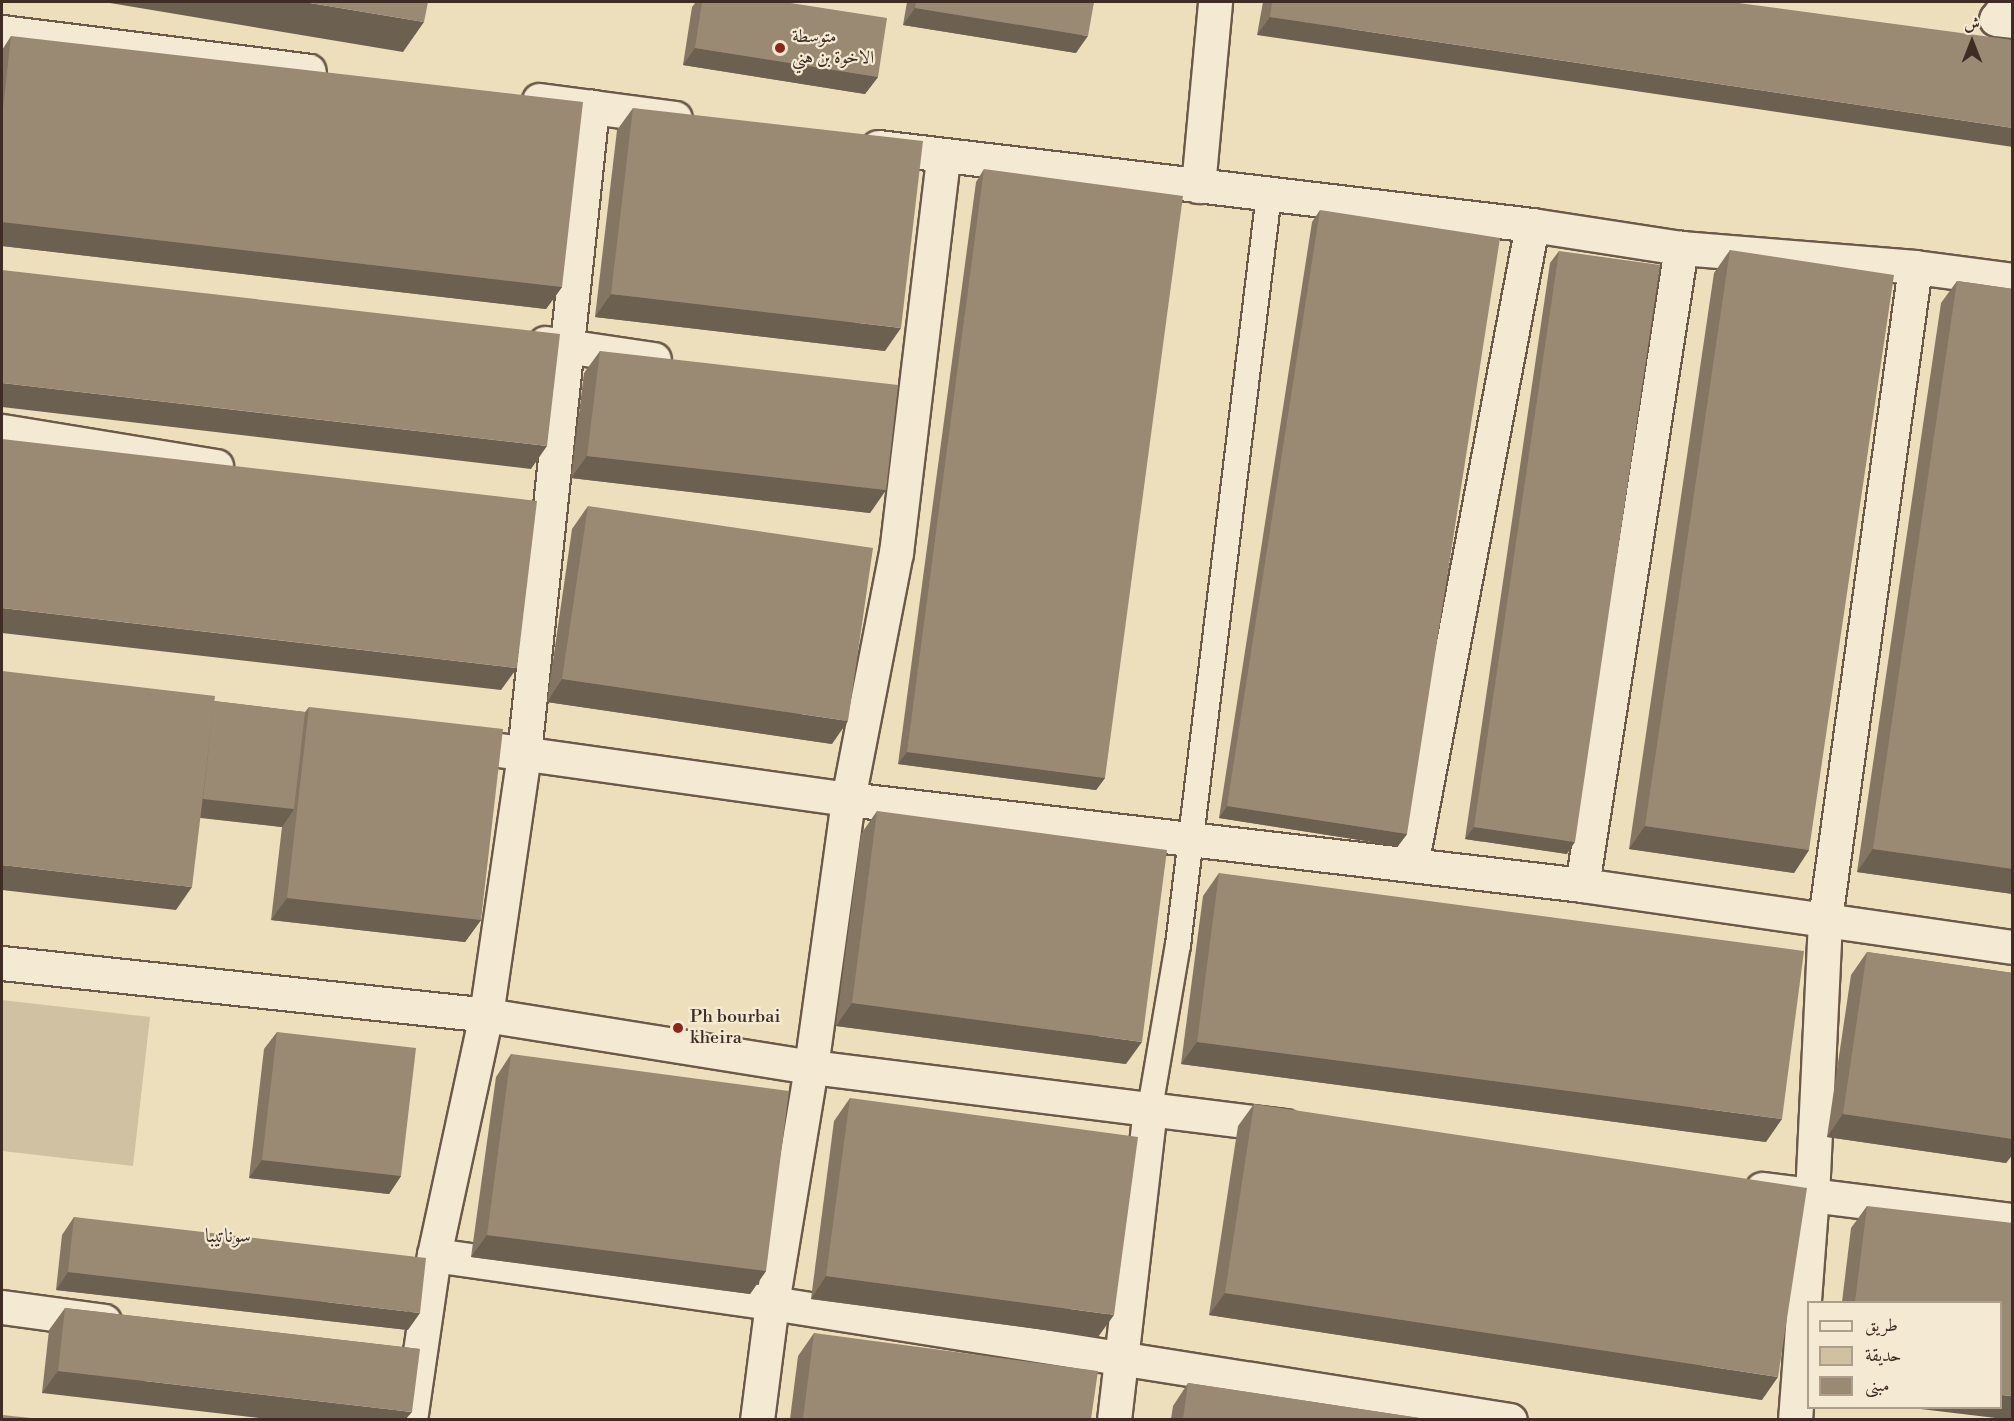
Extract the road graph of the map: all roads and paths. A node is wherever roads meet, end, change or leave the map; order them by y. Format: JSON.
{"nodes":[{"id":1,"x":1215,"y":2,"type":"edge"},
{"id":2,"x":2008,"y":2,"type":"edge"},
{"id":3,"x":2013,"y":21,"type":"edge"},
{"id":4,"x":2,"y":32,"type":"edge"},
{"id":5,"x":344,"y":75,"type":"edge"},
{"id":6,"x":509,"y":96,"type":"edge"},
{"id":7,"x":592,"y":106,"type":"junction"},
{"id":8,"x":709,"y":123,"type":"edge"},
{"id":9,"x":849,"y":143,"type":"edge"},
{"id":10,"x":943,"y":156,"type":"junction"},
{"id":11,"x":1198,"y":186,"type":"junction"},
{"id":12,"x":1269,"y":194,"type":"junction"},
{"id":13,"x":1532,"y":225,"type":"junction"},
{"id":14,"x":1681,"y":248,"type":"junction"},
{"id":15,"x":1915,"y":267,"type":"junction"},
{"id":16,"x":2013,"y":280,"type":"edge"},
{"id":17,"x":518,"y":339,"type":"edge"},
{"id":18,"x":565,"y":345,"type":"junction"},
{"id":19,"x":682,"y":363,"type":"edge"},
{"id":20,"x":880,"y":394,"type":"edge"},
{"id":21,"x":915,"y":400,"type":"junction"},
{"id":22,"x":2,"y":431,"type":"edge"},
{"id":23,"x":246,"y":470,"type":"edge"},
{"id":24,"x":513,"y":513,"type":"edge"},
{"id":25,"x":548,"y":519,"type":"junction"},
{"id":26,"x":583,"y":522,"type":"edge"},
{"id":27,"x":862,"y":549,"type":"edge"},
{"id":28,"x":896,"y":553,"type":"junction"},
{"id":29,"x":429,"y":740,"type":"edge"},
{"id":30,"x":524,"y":753,"type":"junction"},
{"id":31,"x":848,"y":799,"type":"junction"},
{"id":32,"x":1190,"y":840,"type":"junction"},
{"id":33,"x":1411,"y":866,"type":"junction"},
{"id":34,"x":1582,"y":885,"type":"junction"},
{"id":35,"x":1825,"y":919,"type":"junction"},
{"id":36,"x":2013,"y":947,"type":"edge"},
{"id":37,"x":2,"y":963,"type":"edge"},
{"id":38,"x":486,"y":1016,"type":"junction"},
{"id":39,"x":811,"y":1067,"type":"junction"},
{"id":40,"x":1150,"y":1108,"type":"junction"},
{"id":41,"x":1316,"y":1130,"type":"edge"},
{"id":42,"x":1729,"y":1185,"type":"edge"},
{"id":43,"x":1812,"y":1196,"type":"junction"},
{"id":44,"x":2013,"y":1220,"type":"edge"},
{"id":45,"x":434,"y":1255,"type":"junction"},
{"id":46,"x":772,"y":1303,"type":"junction"},
{"id":47,"x":2,"y":1307,"type":"edge"},
{"id":48,"x":129,"y":1324,"type":"edge"},
{"id":49,"x":383,"y":1358,"type":"edge"},
{"id":50,"x":1122,"y":1358,"type":"junction"},
{"id":51,"x":418,"y":1362,"type":"junction"},
{"id":52,"x":411,"y":1419,"type":"edge"},
{"id":53,"x":757,"y":1419,"type":"edge"},
{"id":54,"x":1114,"y":1419,"type":"edge"},
{"id":55,"x":1510,"y":1419,"type":"edge"},
{"id":56,"x":1795,"y":1419,"type":"edge"}],
"edges":[{"from":1,"to":11,"type":"street"},
{"from":2,"to":3,"type":"street"},
{"from":4,"to":5,"type":"street"},
{"from":6,"to":7,"type":"street"},
{"from":7,"to":8,"type":"street"},
{"from":7,"to":18,"type":"street"},
{"from":9,"to":10,"type":"street"},
{"from":10,"to":11,"type":"street"},
{"from":10,"to":21,"type":"street"},
{"from":11,"to":12,"type":"street"},
{"from":12,"to":13,"type":"street"},
{"from":12,"to":32,"type":"lane"},
{"from":13,"to":14,"type":"street"},
{"from":13,"to":33,"type":"street"},
{"from":14,"to":15,"type":"street"},
{"from":14,"to":34,"type":"street"},
{"from":15,"to":16,"type":"street"},
{"from":15,"to":35,"type":"street"},
{"from":17,"to":18,"type":"street"},
{"from":18,"to":19,"type":"street"},
{"from":18,"to":25,"type":"street"},
{"from":20,"to":21,"type":"street"},
{"from":21,"to":28,"type":"street"},
{"from":22,"to":23,"type":"street"},
{"from":24,"to":25,"type":"street"},
{"from":25,"to":26,"type":"street"},
{"from":25,"to":30,"type":"street"},
{"from":27,"to":28,"type":"street"},
{"from":28,"to":31,"type":"street"},
{"from":29,"to":30,"type":"street"},
{"from":30,"to":31,"type":"street"},
{"from":30,"to":38,"type":"street"},
{"from":31,"to":32,"type":"street"},
{"from":31,"to":39,"type":"street"},
{"from":32,"to":33,"type":"street"},
{"from":32,"to":40,"type":"lane"},
{"from":33,"to":34,"type":"street"},
{"from":34,"to":35,"type":"street"},
{"from":35,"to":36,"type":"street"},
{"from":35,"to":43,"type":"street"},
{"from":37,"to":38,"type":"street"},
{"from":38,"to":39,"type":"street"},
{"from":38,"to":45,"type":"street"},
{"from":39,"to":40,"type":"street"},
{"from":39,"to":46,"type":"street"},
{"from":40,"to":41,"type":"street"},
{"from":40,"to":50,"type":"street"},
{"from":42,"to":43,"type":"street"},
{"from":43,"to":44,"type":"street"},
{"from":43,"to":56,"type":"street"},
{"from":45,"to":46,"type":"street"},
{"from":45,"to":51,"type":"street"},
{"from":46,"to":50,"type":"street"},
{"from":46,"to":53,"type":"street"},
{"from":47,"to":48,"type":"street"},
{"from":49,"to":51,"type":"street"},
{"from":50,"to":54,"type":"street"},
{"from":50,"to":55,"type":"street"},
{"from":51,"to":52,"type":"street"}]}
